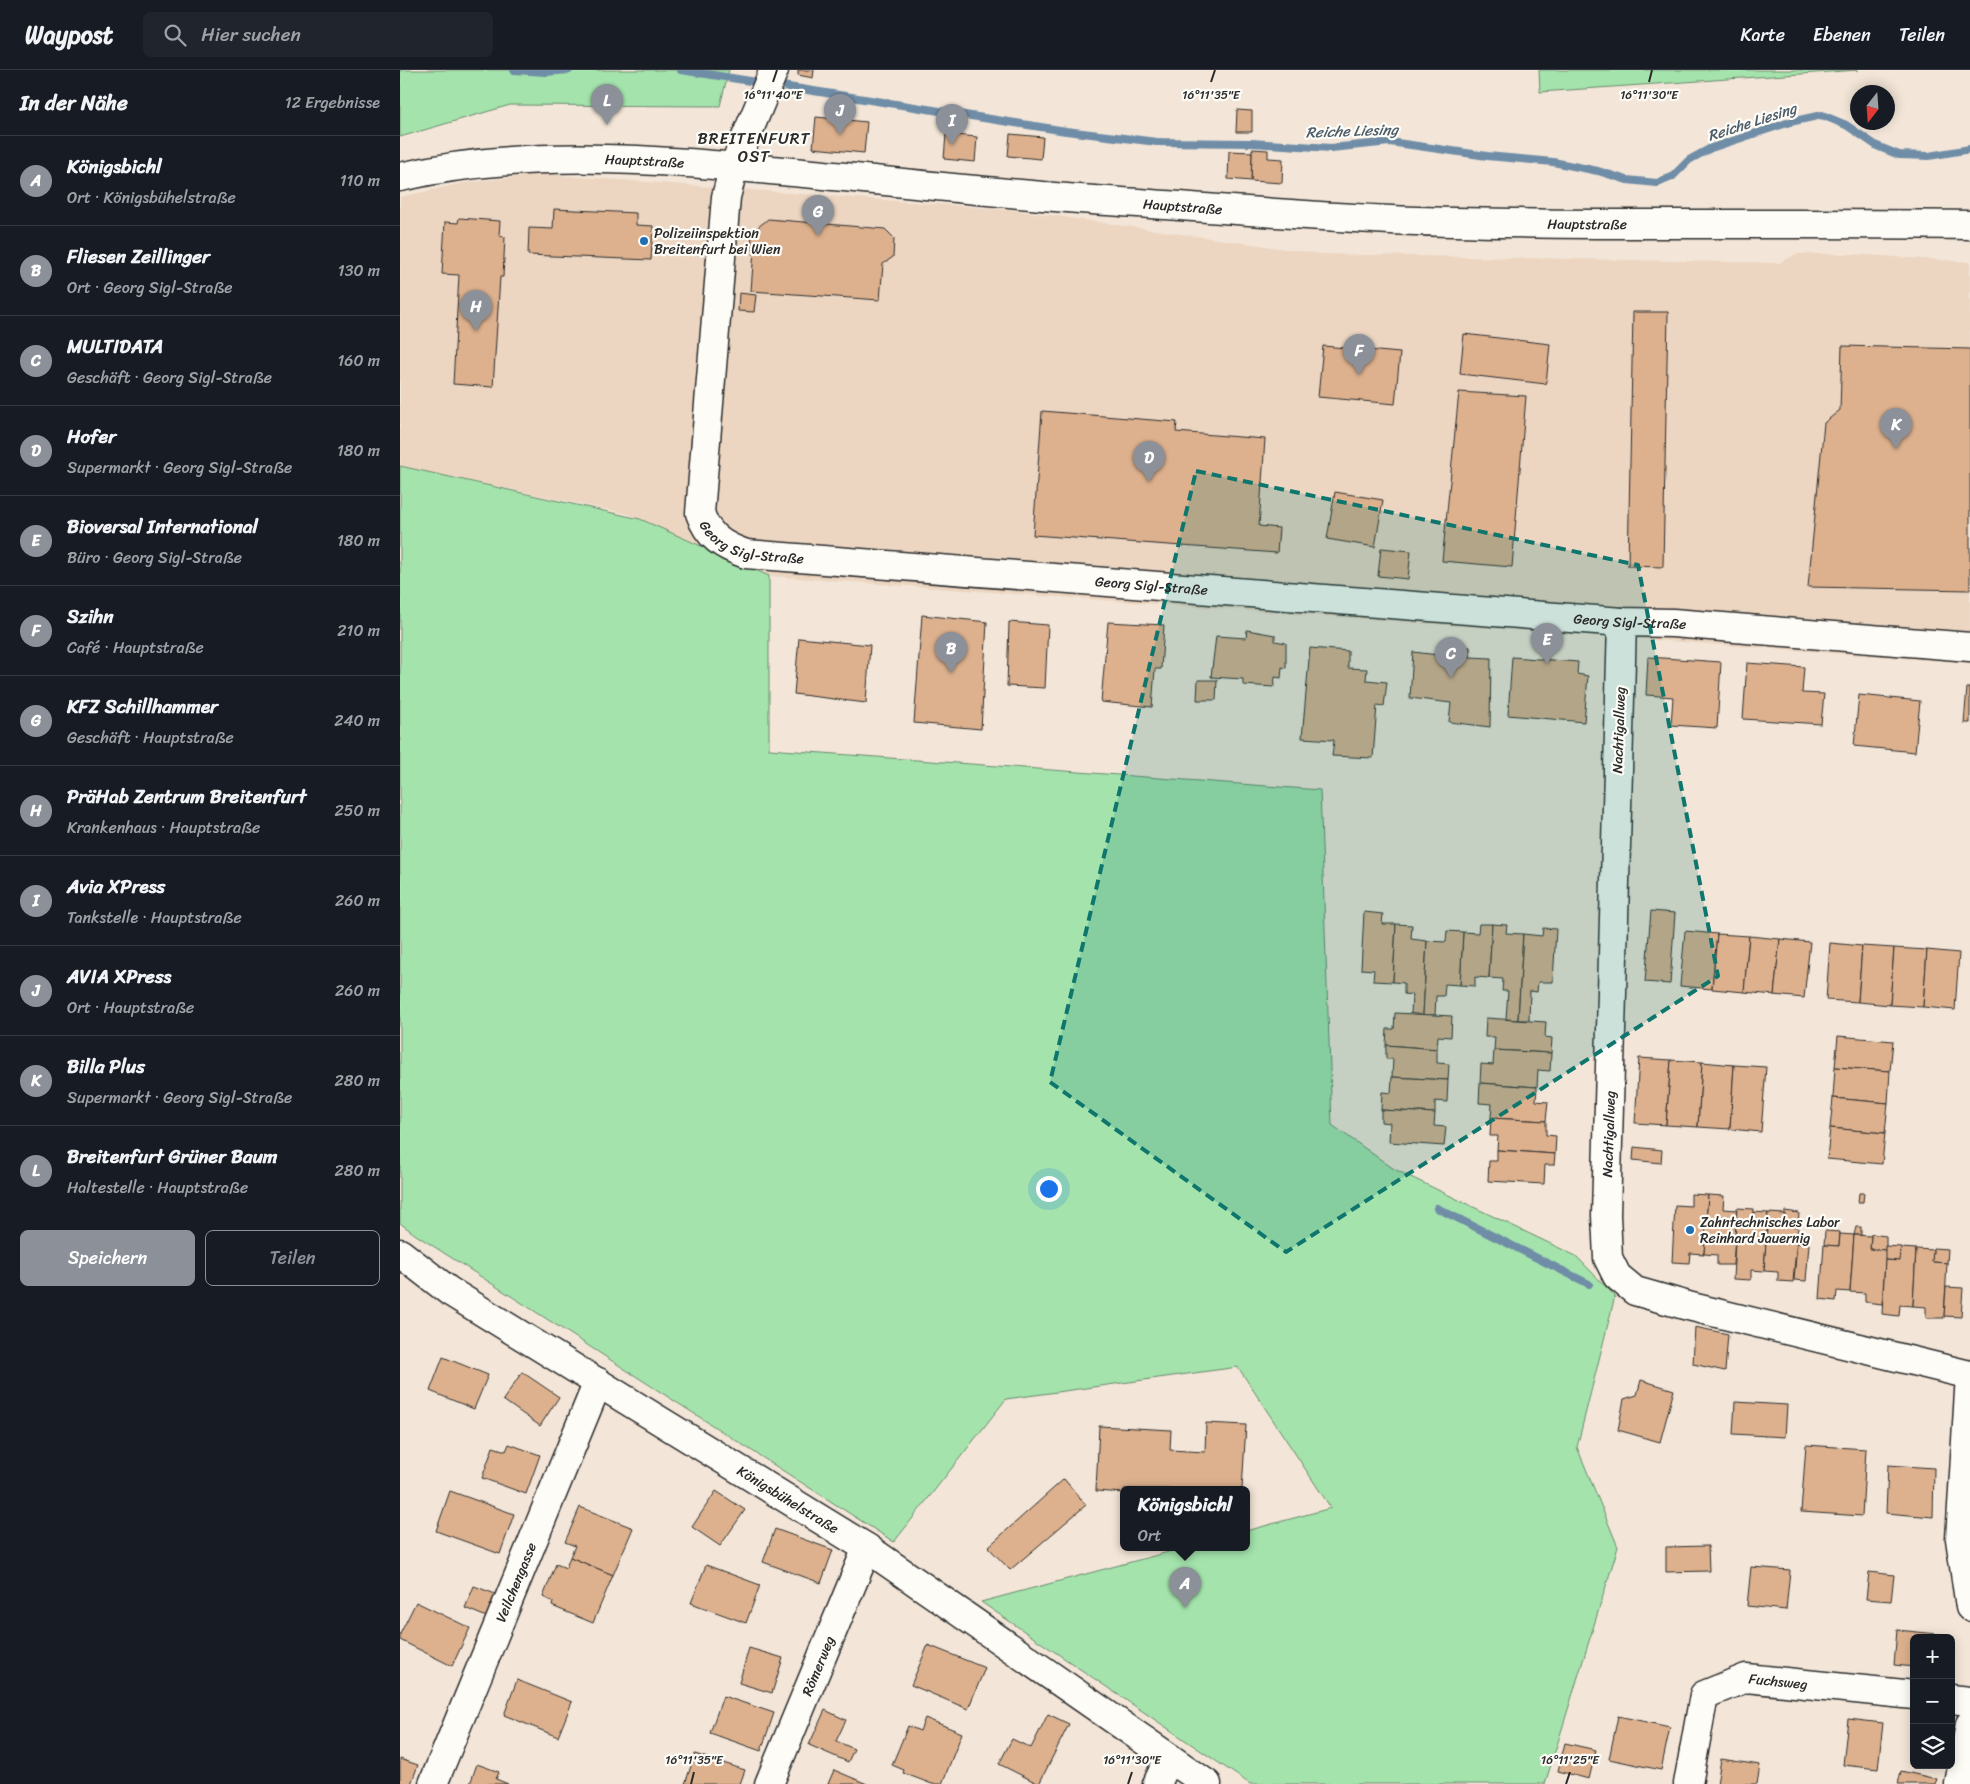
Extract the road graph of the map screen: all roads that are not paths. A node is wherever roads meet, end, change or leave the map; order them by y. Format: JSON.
{"nodes":[{"id":1,"x":774,"y":70,"type":"edge"},
{"id":2,"x":734,"y":166,"type":"junction"},
{"id":3,"x":400,"y":177,"type":"edge"},
{"id":4,"x":1970,"y":225,"type":"edge"},
{"id":5,"x":1622,"y":622,"type":"junction"},
{"id":6,"x":1970,"y":647,"type":"edge"},
{"id":7,"x":400,"y":1253,"type":"edge"},
{"id":8,"x":1970,"y":1375,"type":"edge"},
{"id":9,"x":598,"y":1382,"type":"junction"},
{"id":10,"x":867,"y":1548,"type":"junction"},
{"id":11,"x":1970,"y":1607,"type":"edge"},
{"id":12,"x":1910,"y":1695,"type":"edge"},
{"id":13,"x":1955,"y":1699,"type":"edge"},
{"id":14,"x":1970,"y":1701,"type":"edge"},
{"id":15,"x":1970,"y":1724,"type":"edge"},
{"id":16,"x":1169,"y":1758,"type":"junction"},
{"id":17,"x":433,"y":1784,"type":"edge"},
{"id":18,"x":770,"y":1784,"type":"edge"},
{"id":19,"x":1157,"y":1784,"type":"edge"},
{"id":20,"x":1207,"y":1784,"type":"edge"},
{"id":21,"x":1688,"y":1784,"type":"edge"},
{"id":22,"x":1959,"y":1784,"type":"edge"}],
"edges":[{"from":1,"to":2,"type":"street","name":"Georg Sigl-Straße"},
{"from":2,"to":3,"type":"street","name":"Hauptstraße"},
{"from":2,"to":4,"type":"street","name":"Hauptstraße"},
{"from":2,"to":5,"type":"street","name":"Georg Sigl-Straße"},
{"from":5,"to":6,"type":"street","name":"Georg Sigl-Straße"},
{"from":5,"to":8,"type":"street","name":"Nachtigallweg"},
{"from":7,"to":9,"type":"street","name":"Königsbühelstraße"},
{"from":8,"to":11,"type":"street"},
{"from":9,"to":10,"type":"street","name":"Königsbühelstraße"},
{"from":9,"to":17,"type":"street","name":"Veilchengasse"},
{"from":10,"to":16,"type":"street","name":"Königsbühelstraße"},
{"from":10,"to":18,"type":"street","name":"Römerweg"},
{"from":12,"to":21,"type":"street","name":"Fuchsweg"},
{"from":13,"to":14,"type":"street"},
{"from":15,"to":22,"type":"street"},
{"from":16,"to":19,"type":"street"},
{"from":16,"to":20,"type":"street","name":"Königsbühelstraße"}]}
